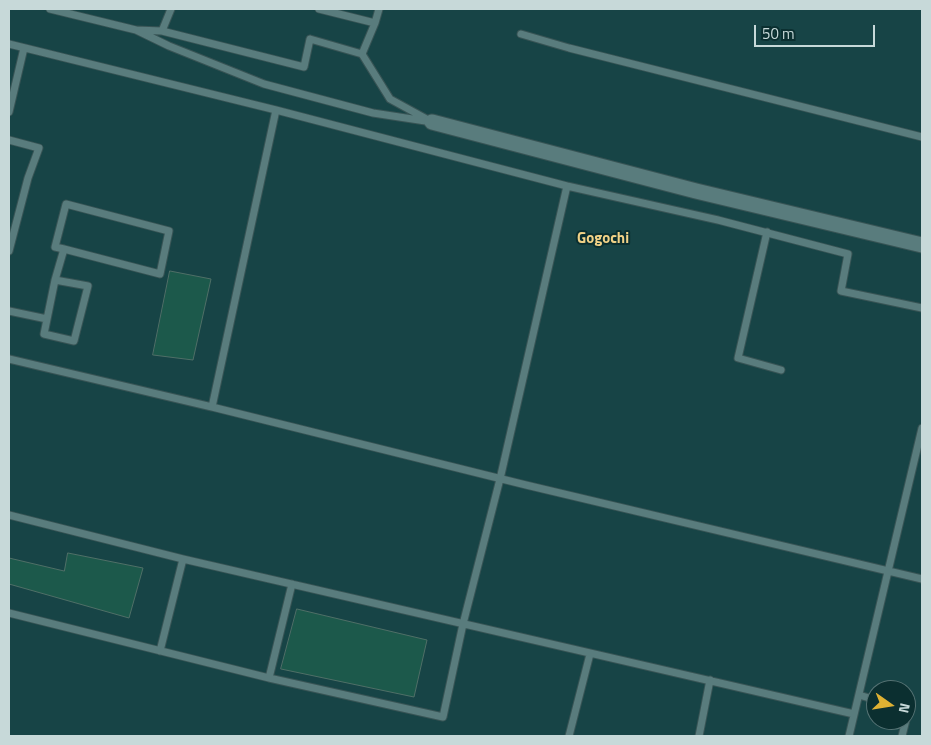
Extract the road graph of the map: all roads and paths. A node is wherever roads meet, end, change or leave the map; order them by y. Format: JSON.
{"nodes":[{"id":1,"x":50,"y":9,"type":"edge"},
{"id":2,"x":171,"y":9,"type":"edge"},
{"id":3,"x":319,"y":9,"type":"edge"},
{"id":4,"x":379,"y":9,"type":"edge"},
{"id":5,"x":338,"y":11,"type":"edge"},
{"id":6,"x":375,"y":23,"type":"junction"},
{"id":7,"x":136,"y":30,"type":"junction"},
{"id":8,"x":162,"y":31,"type":"junction"},
{"id":9,"x":521,"y":34,"type":"dead end"},
{"id":10,"x":9,"y":44,"type":"edge"},
{"id":11,"x":24,"y":48,"type":"junction"},
{"id":12,"x":362,"y":54,"type":"junction"},
{"id":13,"x":276,"y":110,"type":"junction"},
{"id":14,"x":9,"y":112,"type":"edge"},
{"id":15,"x":432,"y":122,"type":"junction"},
{"id":16,"x":922,"y":137,"type":"edge"},
{"id":17,"x":9,"y":140,"type":"edge"},
{"id":18,"x":567,"y":186,"type":"junction"},
{"id":19,"x":767,"y":232,"type":"junction"},
{"id":20,"x":922,"y":245,"type":"edge"},
{"id":21,"x":64,"y":249,"type":"junction"},
{"id":22,"x":9,"y":250,"type":"edge"},
{"id":23,"x":55,"y":280,"type":"junction"},
{"id":24,"x":922,"y":308,"type":"edge"},
{"id":25,"x":9,"y":311,"type":"edge"},
{"id":26,"x":47,"y":319,"type":"junction"},
{"id":27,"x":9,"y":359,"type":"edge"},
{"id":28,"x":781,"y":370,"type":"dead end"},
{"id":29,"x":212,"y":407,"type":"junction"},
{"id":30,"x":922,"y":428,"type":"edge"},
{"id":31,"x":500,"y":479,"type":"junction"},
{"id":32,"x":9,"y":515,"type":"edge"},
{"id":33,"x":183,"y":559,"type":"junction"},
{"id":34,"x":888,"y":571,"type":"junction"},
{"id":35,"x":922,"y":580,"type":"edge"},
{"id":36,"x":292,"y":584,"type":"junction"},
{"id":37,"x":9,"y":613,"type":"edge"},
{"id":38,"x":463,"y":624,"type":"junction"},
{"id":39,"x":160,"y":651,"type":"junction"},
{"id":40,"x":590,"y":654,"type":"junction"},
{"id":41,"x":269,"y":678,"type":"junction"},
{"id":42,"x":710,"y":680,"type":"junction"},
{"id":43,"x":859,"y":695,"type":"junction"},
{"id":44,"x":866,"y":697,"type":"edge"},
{"id":45,"x":854,"y":714,"type":"junction"},
{"id":46,"x":569,"y":736,"type":"edge"},
{"id":47,"x":699,"y":736,"type":"edge"},
{"id":48,"x":849,"y":736,"type":"edge"}],
"edges":[{"from":1,"to":7,"type":"lane"},
{"from":2,"to":8,"type":"lane"},
{"from":3,"to":5,"type":"lane"},
{"from":4,"to":6,"type":"lane"},
{"from":5,"to":6,"type":"lane"},
{"from":6,"to":12,"type":"lane"},
{"from":7,"to":8,"type":"lane"},
{"from":7,"to":15,"type":"lane"},
{"from":8,"to":12,"type":"lane"},
{"from":9,"to":16,"type":"lane"},
{"from":10,"to":11,"type":"lane"},
{"from":11,"to":13,"type":"lane"},
{"from":11,"to":14,"type":"lane"},
{"from":12,"to":15,"type":"lane"},
{"from":13,"to":18,"type":"lane"},
{"from":13,"to":29,"type":"lane"},
{"from":15,"to":20,"type":"street"},
{"from":17,"to":22,"type":"lane"},
{"from":18,"to":19,"type":"lane"},
{"from":18,"to":31,"type":"lane"},
{"from":19,"to":24,"type":"lane"},
{"from":19,"to":28,"type":"lane"},
{"from":21,"to":21,"type":"lane"},
{"from":21,"to":23,"type":"lane"},
{"from":23,"to":26,"type":"lane"},
{"from":23,"to":26,"type":"lane"},
{"from":25,"to":26,"type":"lane"},
{"from":27,"to":29,"type":"lane"},
{"from":29,"to":31,"type":"lane"},
{"from":30,"to":34,"type":"lane"},
{"from":31,"to":34,"type":"lane"},
{"from":31,"to":38,"type":"lane"},
{"from":32,"to":33,"type":"lane"},
{"from":33,"to":36,"type":"lane"},
{"from":33,"to":39,"type":"lane"},
{"from":34,"to":35,"type":"lane"},
{"from":34,"to":43,"type":"lane"},
{"from":36,"to":38,"type":"lane"},
{"from":36,"to":41,"type":"lane"},
{"from":37,"to":39,"type":"lane"},
{"from":38,"to":40,"type":"lane"},
{"from":38,"to":41,"type":"lane"},
{"from":39,"to":41,"type":"lane"},
{"from":40,"to":42,"type":"lane"},
{"from":40,"to":46,"type":"lane"},
{"from":42,"to":45,"type":"lane"},
{"from":42,"to":47,"type":"lane"},
{"from":43,"to":44,"type":"lane"},
{"from":43,"to":45,"type":"lane"},
{"from":45,"to":48,"type":"lane"}]}
